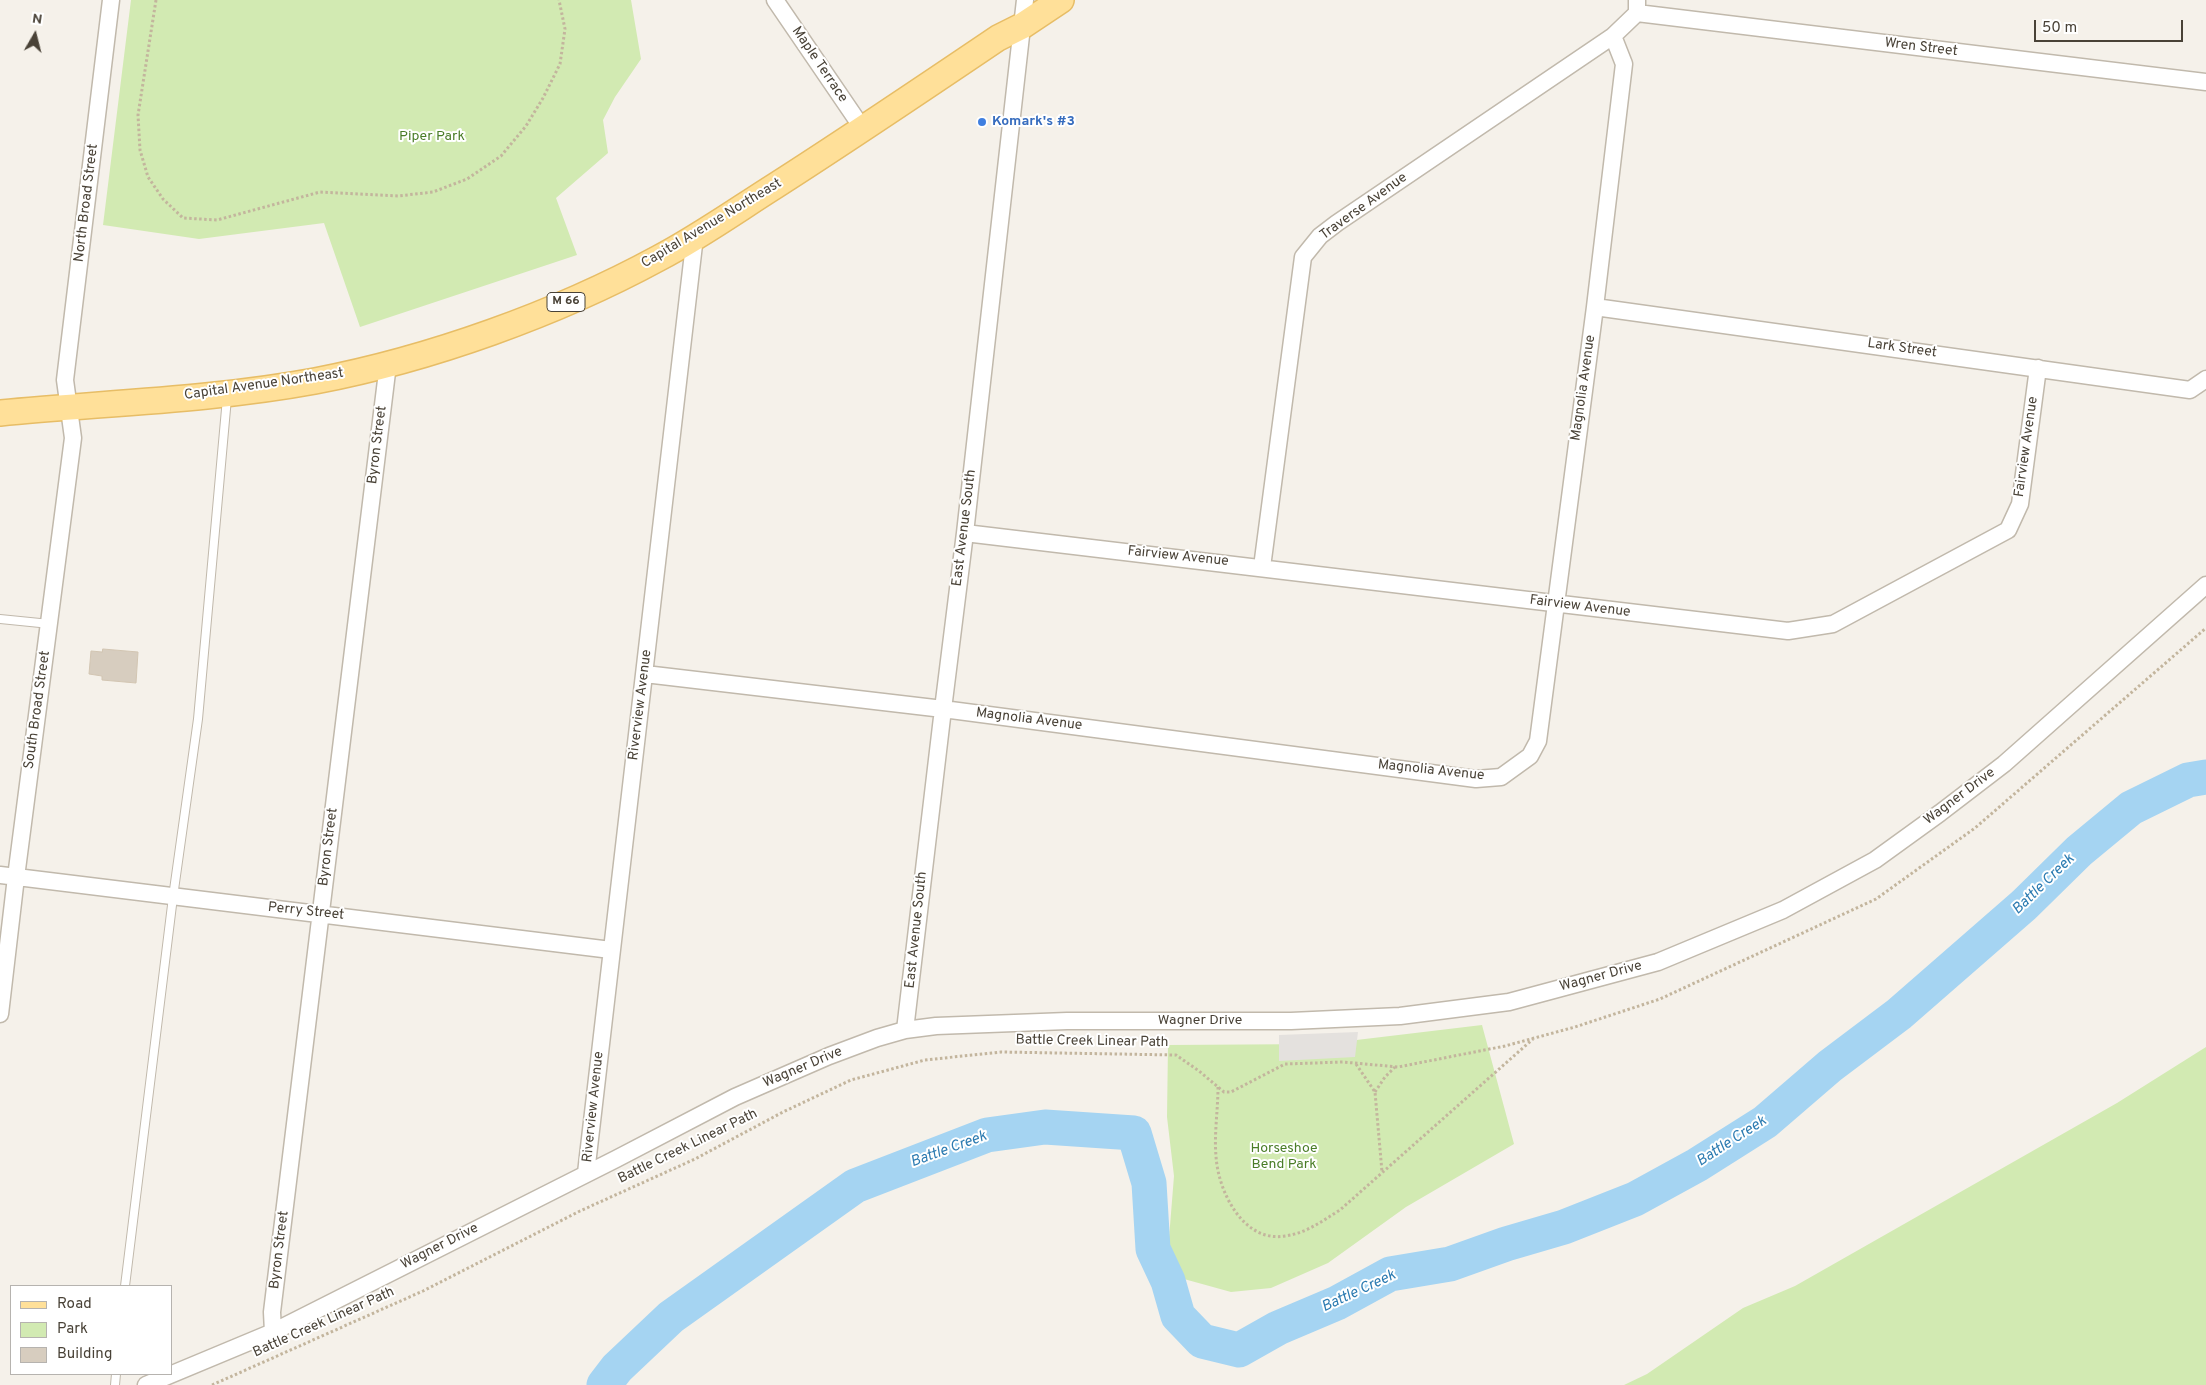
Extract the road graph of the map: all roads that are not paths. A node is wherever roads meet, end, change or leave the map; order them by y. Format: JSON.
{"nodes":[{"id":1,"x":111,"y":0,"type":"edge"},
{"id":2,"x":776,"y":0,"type":"edge"},
{"id":3,"x":1025,"y":0,"type":"edge"},
{"id":4,"x":1062,"y":0,"type":"edge"},
{"id":5,"x":1637,"y":6,"type":"edge"},
{"id":6,"x":1022,"y":26,"type":"junction"},
{"id":7,"x":1613,"y":36,"type":"junction"},
{"id":8,"x":2206,"y":82,"type":"edge"},
{"id":9,"x":863,"y":129,"type":"junction"},
{"id":10,"x":695,"y":236,"type":"junction"},
{"id":11,"x":1594,"y":308,"type":"junction"},
{"id":12,"x":388,"y":364,"type":"junction"},
{"id":13,"x":2038,"y":368,"type":"junction"},
{"id":14,"x":2206,"y":379,"type":"edge"},
{"id":15,"x":227,"y":393,"type":"junction"},
{"id":16,"x":69,"y":407,"type":"junction"},
{"id":17,"x":0,"y":413,"type":"edge"},
{"id":18,"x":965,"y":533,"type":"junction"},
{"id":19,"x":1262,"y":567,"type":"junction"},
{"id":20,"x":2206,"y":585,"type":"edge"},
{"id":21,"x":1555,"y":604,"type":"junction"},
{"id":22,"x":0,"y":619,"type":"edge"},
{"id":23,"x":50,"y":624,"type":"junction"},
{"id":24,"x":645,"y":674,"type":"junction"},
{"id":25,"x":942,"y":709,"type":"junction"},
{"id":26,"x":8,"y":876,"type":"edge"},
{"id":27,"x":173,"y":897,"type":"junction"},
{"id":28,"x":320,"y":913,"type":"junction"},
{"id":29,"x":611,"y":950,"type":"junction"},
{"id":30,"x":0,"y":1014,"type":"edge"},
{"id":31,"x":906,"y":1030,"type":"junction"},
{"id":32,"x":586,"y":1173,"type":"junction"},
{"id":33,"x":125,"y":1285,"type":"edge"},
{"id":34,"x":273,"y":1332,"type":"junction"},
{"id":35,"x":172,"y":1374,"type":"edge"},
{"id":36,"x":170,"y":1375,"type":"edge"},
{"id":37,"x":146,"y":1385,"type":"edge"}],
"edges":[{"from":1,"to":16,"type":"street","name":"North Broad Street"},
{"from":2,"to":9,"type":"street","name":"Maple Terrace"},
{"from":3,"to":6,"type":"street","name":"East Avenue South"},
{"from":4,"to":6,"type":"main road","name":"Capital Avenue Northeast","number":"M 66"},
{"from":5,"to":7,"type":"street"},
{"from":5,"to":8,"type":"street","name":"Wren Street"},
{"from":6,"to":9,"type":"main road","name":"Capital Avenue Northeast","number":"M 66"},
{"from":6,"to":18,"type":"street","name":"East Avenue South"},
{"from":7,"to":11,"type":"street","name":"Magnolia Avenue"},
{"from":7,"to":19,"type":"street","name":"Traverse Avenue"},
{"from":9,"to":10,"type":"main road","name":"Capital Avenue Northeast","number":"M 66"},
{"from":10,"to":12,"type":"main road","name":"Capital Avenue Northeast","number":"M 66"},
{"from":10,"to":24,"type":"street","name":"Riverview Avenue"},
{"from":11,"to":13,"type":"street","name":"Lark Street"},
{"from":11,"to":21,"type":"street","name":"Magnolia Avenue"},
{"from":12,"to":15,"type":"main road","name":"Capital Avenue Northeast","number":"M 66"},
{"from":12,"to":28,"type":"street","name":"Byron Street"},
{"from":13,"to":14,"type":"street","name":"Lark Street"},
{"from":13,"to":21,"type":"street","name":"Fairview Avenue"},
{"from":15,"to":16,"type":"main road","name":"Capital Avenue Northeast","number":"M 66"},
{"from":15,"to":27,"type":"lane"},
{"from":16,"to":17,"type":"main road","name":"Capital Avenue Northeast","number":"M 66"},
{"from":16,"to":23,"type":"street","name":"South Broad Street"},
{"from":18,"to":19,"type":"street","name":"Fairview Avenue"},
{"from":18,"to":25,"type":"street","name":"East Avenue South"},
{"from":19,"to":21,"type":"street","name":"Fairview Avenue"},
{"from":20,"to":31,"type":"street","name":"Wagner Drive"},
{"from":21,"to":25,"type":"street","name":"Magnolia Avenue"},
{"from":22,"to":23,"type":"lane"},
{"from":23,"to":26,"type":"street","name":"South Broad Street"},
{"from":24,"to":25,"type":"street","name":"Magnolia Avenue"},
{"from":24,"to":29,"type":"street","name":"Riverview Avenue"},
{"from":25,"to":31,"type":"street","name":"East Avenue South"},
{"from":26,"to":27,"type":"street","name":"Perry Street"},
{"from":26,"to":30,"type":"street","name":"South Broad Street"},
{"from":27,"to":28,"type":"street","name":"Perry Street"},
{"from":27,"to":33,"type":"lane"},
{"from":28,"to":29,"type":"street","name":"Perry Street"},
{"from":28,"to":34,"type":"street","name":"Byron Street"},
{"from":29,"to":32,"type":"street","name":"Riverview Avenue"},
{"from":31,"to":32,"type":"street","name":"Wagner Drive"},
{"from":32,"to":34,"type":"street","name":"Wagner Drive"},
{"from":34,"to":35,"type":"street","name":"Wagner Drive"},
{"from":36,"to":37,"type":"street","name":"Wagner Drive"}]}
